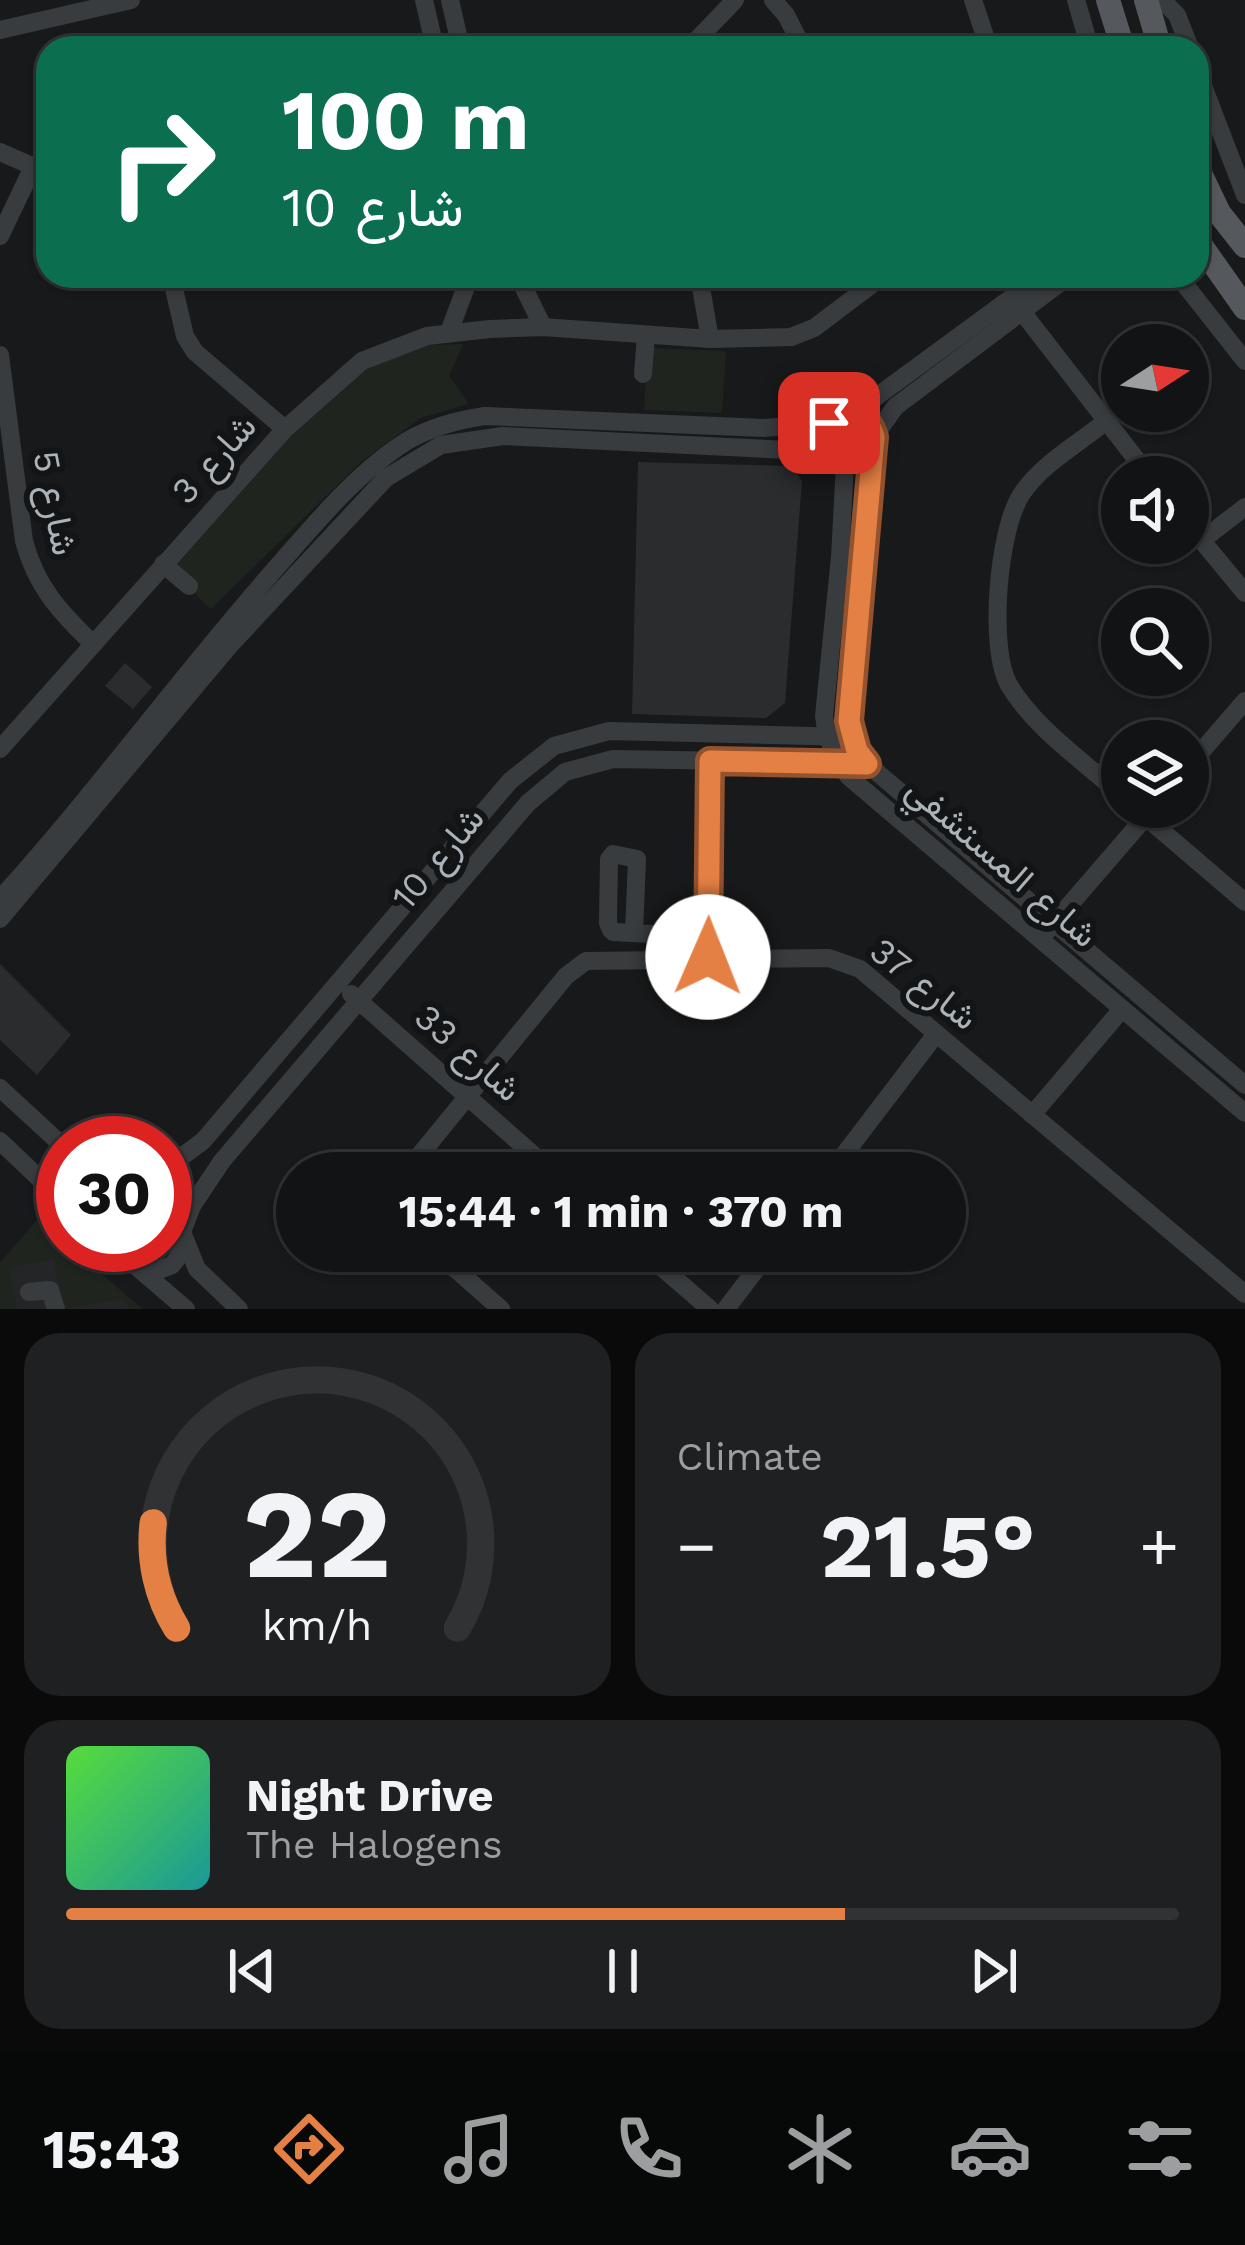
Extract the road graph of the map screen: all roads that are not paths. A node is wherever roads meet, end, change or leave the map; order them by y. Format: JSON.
{"nodes":[{"id":1,"x":131,"y":0,"type":"edge"},
{"id":2,"x":424,"y":0,"type":"edge"},
{"id":3,"x":450,"y":0,"type":"edge"},
{"id":4,"x":735,"y":0,"type":"edge"},
{"id":5,"x":773,"y":0,"type":"edge"},
{"id":6,"x":973,"y":0,"type":"edge"},
{"id":7,"x":1076,"y":0,"type":"edge"},
{"id":8,"x":1108,"y":0,"type":"edge"},
{"id":9,"x":1146,"y":0,"type":"edge"},
{"id":10,"x":1162,"y":0,"type":"edge"},
{"id":11,"x":0,"y":30,"type":"edge"},
{"id":12,"x":432,"y":36,"type":"edge"},
{"id":13,"x":458,"y":36,"type":"edge"},
{"id":14,"x":700,"y":36,"type":"edge"},
{"id":15,"x":797,"y":36,"type":"edge"},
{"id":16,"x":984,"y":36,"type":"edge"},
{"id":17,"x":1086,"y":36,"type":"edge"},
{"id":18,"x":1119,"y":36,"type":"edge"},
{"id":19,"x":1156,"y":36,"type":"edge"},
{"id":20,"x":1185,"y":36,"type":"edge"},
{"id":21,"x":1209,"y":101,"type":"edge"},
{"id":22,"x":0,"y":152,"type":"edge"},
{"id":23,"x":36,"y":168,"type":"edge"},
{"id":24,"x":36,"y":178,"type":"edge"},
{"id":25,"x":1209,"y":192,"type":"edge"},
{"id":26,"x":1245,"y":195,"type":"edge"},
{"id":27,"x":0,"y":236,"type":"edge"},
{"id":28,"x":1245,"y":246,"type":"edge"},
{"id":29,"x":1209,"y":274,"type":"edge"},
{"id":30,"x":174,"y":288,"type":"edge"},
{"id":31,"x":465,"y":288,"type":"edge"},
{"id":32,"x":524,"y":288,"type":"edge"},
{"id":33,"x":702,"y":288,"type":"edge"},
{"id":34,"x":866,"y":288,"type":"edge"},
{"id":35,"x":1025,"y":288,"type":"edge"},
{"id":36,"x":1054,"y":288,"type":"edge"},
{"id":37,"x":1187,"y":288,"type":"edge"},
{"id":38,"x":1245,"y":308,"type":"edge"},
{"id":39,"x":1023,"y":314,"type":"junction"},
{"id":40,"x":543,"y":327,"type":"junction"},
{"id":41,"x":448,"y":332,"type":"junction"},
{"id":42,"x":646,"y":336,"type":"junction"},
{"id":43,"x":710,"y":339,"type":"junction"},
{"id":44,"x":0,"y":355,"type":"edge"},
{"id":45,"x":1245,"y":361,"type":"edge"},
{"id":46,"x":643,"y":374,"type":"dead end"},
{"id":47,"x":853,"y":414,"type":"junction"},
{"id":48,"x":1101,"y":415,"type":"edge"},
{"id":49,"x":829,"y":423,"type":"junction"},
{"id":50,"x":1101,"y":426,"type":"edge"},
{"id":51,"x":285,"y":429,"type":"junction"},
{"id":52,"x":1114,"y":432,"type":"edge"},
{"id":53,"x":872,"y":444,"type":"junction"},
{"id":54,"x":1133,"y":456,"type":"edge"},
{"id":55,"x":837,"y":460,"type":"junction"},
{"id":56,"x":1245,"y":507,"type":"edge"},
{"id":57,"x":1209,"y":535,"type":"edge"},
{"id":58,"x":1209,"y":550,"type":"edge"},
{"id":59,"x":163,"y":564,"type":"junction"},
{"id":60,"x":189,"y":586,"type":"dead end"},
{"id":61,"x":1245,"y":593,"type":"edge"},
{"id":62,"x":225,"y":639,"type":"junction"},
{"id":63,"x":91,"y":642,"type":"junction"},
{"id":64,"x":1245,"y":701,"type":"edge"},
{"id":65,"x":683,"y":732,"type":"junction"},
{"id":66,"x":725,"y":734,"type":"junction"},
{"id":67,"x":826,"y":736,"type":"junction"},
{"id":68,"x":851,"y":737,"type":"junction"},
{"id":69,"x":1209,"y":743,"type":"edge"},
{"id":70,"x":0,"y":749,"type":"edge"},
{"id":71,"x":683,"y":760,"type":"junction"},
{"id":72,"x":718,"y":761,"type":"junction"},
{"id":73,"x":839,"y":763,"type":"junction"},
{"id":74,"x":867,"y":764,"type":"junction"},
{"id":75,"x":1101,"y":777,"type":"edge"},
{"id":76,"x":1130,"y":828,"type":"edge"},
{"id":77,"x":1164,"y":828,"type":"edge"},
{"id":78,"x":20,"y":886,"type":"junction"},
{"id":79,"x":0,"y":898,"type":"edge"},
{"id":80,"x":1245,"y":902,"type":"edge"},
{"id":81,"x":0,"y":919,"type":"edge"},
{"id":82,"x":1055,"y":922,"type":"junction"},
{"id":83,"x":634,"y":933,"type":"dead end"},
{"id":84,"x":1040,"y":939,"type":"junction"},
{"id":85,"x":708,"y":947,"type":"junction"},
{"id":86,"x":339,"y":984,"type":"junction"},
{"id":87,"x":359,"y":1001,"type":"junction"},
{"id":88,"x":1122,"y":1009,"type":"junction"},
{"id":89,"x":936,"y":1034,"type":"junction"},
{"id":90,"x":1245,"y":1084,"type":"edge"},
{"id":91,"x":0,"y":1088,"type":"edge"},
{"id":92,"x":466,"y":1095,"type":"junction"},
{"id":93,"x":1245,"y":1113,"type":"edge"},
{"id":94,"x":1032,"y":1115,"type":"junction"},
{"id":95,"x":36,"y":1121,"type":"edge"},
{"id":96,"x":0,"y":1141,"type":"edge"},
{"id":97,"x":192,"y":1149,"type":"edge"},
{"id":98,"x":421,"y":1152,"type":"edge"},
{"id":99,"x":530,"y":1152,"type":"edge"},
{"id":100,"x":846,"y":1152,"type":"edge"},
{"id":101,"x":36,"y":1176,"type":"edge"},
{"id":102,"x":192,"y":1210,"type":"edge"},
{"id":103,"x":192,"y":1257,"type":"edge"},
{"id":104,"x":142,"y":1272,"type":"edge"},
{"id":105,"x":154,"y":1272,"type":"edge"},
{"id":106,"x":459,"y":1272,"type":"edge"},
{"id":107,"x":667,"y":1272,"type":"edge"},
{"id":108,"x":754,"y":1272,"type":"edge"},
{"id":109,"x":146,"y":1275,"type":"junction"},
{"id":110,"x":29,"y":1292,"type":"dead end"},
{"id":111,"x":1245,"y":1294,"type":"edge"},
{"id":112,"x":56,"y":1309,"type":"edge"},
{"id":113,"x":186,"y":1309,"type":"edge"},
{"id":114,"x":239,"y":1309,"type":"edge"},
{"id":115,"x":501,"y":1309,"type":"edge"},
{"id":116,"x":710,"y":1309,"type":"edge"},
{"id":117,"x":725,"y":1309,"type":"edge"}],
"edges":[{"from":1,"to":11,"type":"street"},
{"from":2,"to":12,"type":"street"},
{"from":3,"to":13,"type":"street"},
{"from":4,"to":14,"type":"street"},
{"from":5,"to":15,"type":"street"},
{"from":6,"to":16,"type":"street"},
{"from":7,"to":17,"type":"street"},
{"from":8,"to":18,"type":"main road"},
{"from":9,"to":19,"type":"main road"},
{"from":10,"to":20,"type":"street"},
{"from":21,"to":26,"type":"street"},
{"from":22,"to":23,"type":"street"},
{"from":24,"to":27,"type":"street"},
{"from":25,"to":28,"type":"main road"},
{"from":29,"to":38,"type":"main road"},
{"from":30,"to":51,"type":"street"},
{"from":31,"to":41,"type":"street"},
{"from":32,"to":40,"type":"street"},
{"from":33,"to":43,"type":"street"},
{"from":34,"to":43,"type":"street","name":"شارع 3"},
{"from":35,"to":47,"type":"street"},
{"from":36,"to":39,"type":"street"},
{"from":37,"to":45,"type":"street"},
{"from":39,"to":48,"type":"street"},
{"from":39,"to":53,"type":"street"},
{"from":40,"to":41,"type":"street","name":"شارع 3"},
{"from":40,"to":42,"type":"street","name":"شارع 3"},
{"from":41,"to":51,"type":"street","name":"شارع 3"},
{"from":42,"to":43,"type":"street","name":"شارع 3"},
{"from":42,"to":46,"type":"street"},
{"from":44,"to":63,"type":"street","name":"شارع 5"},
{"from":47,"to":49,"type":"street"},
{"from":47,"to":53,"type":"street"},
{"from":49,"to":55,"type":"street"},
{"from":49,"to":62,"type":"street"},
{"from":50,"to":75,"type":"street"},
{"from":51,"to":59,"type":"street","name":"شارع 3"},
{"from":52,"to":54,"type":"street"},
{"from":53,"to":55,"type":"street"},
{"from":53,"to":68,"type":"street"},
{"from":55,"to":62,"type":"street"},
{"from":55,"to":67,"type":"street","name":"شارع المستشفي"},
{"from":56,"to":57,"type":"street"},
{"from":58,"to":61,"type":"street"},
{"from":59,"to":60,"type":"street"},
{"from":59,"to":63,"type":"street","name":"شارع 3"},
{"from":62,"to":78,"type":"street"},
{"from":63,"to":70,"type":"street","name":"شارع 3"},
{"from":64,"to":69,"type":"street"},
{"from":65,"to":66,"type":"street","name":"شارع 10"},
{"from":65,"to":71,"type":"street"},
{"from":65,"to":86,"type":"street","name":"شارع 10"},
{"from":66,"to":67,"type":"street","name":"شارع 10"},
{"from":66,"to":72,"type":"street"},
{"from":67,"to":68,"type":"street","name":"شارع 10"},
{"from":67,"to":73,"type":"street","name":"شارع المستشفي"},
{"from":68,"to":74,"type":"street","name":"شارع المستشفي"},
{"from":71,"to":72,"type":"street","name":"شارع 10"},
{"from":71,"to":87,"type":"street","name":"شارع 10"},
{"from":72,"to":73,"type":"street","name":"شارع 10"},
{"from":72,"to":85,"type":"street"},
{"from":73,"to":74,"type":"street","name":"شارع 10"},
{"from":73,"to":84,"type":"street","name":"شارع المستشفي"},
{"from":74,"to":82,"type":"street","name":"شارع المستشفي"},
{"from":76,"to":82,"type":"street"},
{"from":77,"to":80,"type":"street"},
{"from":78,"to":79,"type":"street"},
{"from":78,"to":81,"type":"street"},
{"from":82,"to":84,"type":"street"},
{"from":82,"to":90,"type":"street","name":"شارع المستشفي"},
{"from":83,"to":85,"type":"street"},
{"from":84,"to":88,"type":"street","name":"شارع المستشفي"},
{"from":85,"to":89,"type":"street","name":"شارع 37"},
{"from":85,"to":92,"type":"street","name":"شارع 37"},
{"from":86,"to":87,"type":"street","name":"شارع 33"},
{"from":86,"to":97,"type":"street","name":"شارع 10"},
{"from":87,"to":92,"type":"street","name":"شارع 33"},
{"from":87,"to":102,"type":"street","name":"شارع 10"},
{"from":88,"to":93,"type":"street","name":"شارع المستشفي"},
{"from":88,"to":94,"type":"street"},
{"from":89,"to":94,"type":"street","name":"شارع 37"},
{"from":89,"to":100,"type":"street"},
{"from":91,"to":95,"type":"street"},
{"from":92,"to":98,"type":"street","name":"شارع 37"},
{"from":92,"to":99,"type":"street","name":"شارع 33"},
{"from":94,"to":111,"type":"street","name":"شارع 37"},
{"from":96,"to":101,"type":"street"},
{"from":103,"to":114,"type":"street"},
{"from":104,"to":109,"type":"street"},
{"from":105,"to":109,"type":"street","name":"شارع 10"},
{"from":106,"to":115,"type":"street"},
{"from":107,"to":116,"type":"street"},
{"from":108,"to":117,"type":"street"},
{"from":109,"to":113,"type":"street"},
{"from":110,"to":112,"type":"street"}]}
